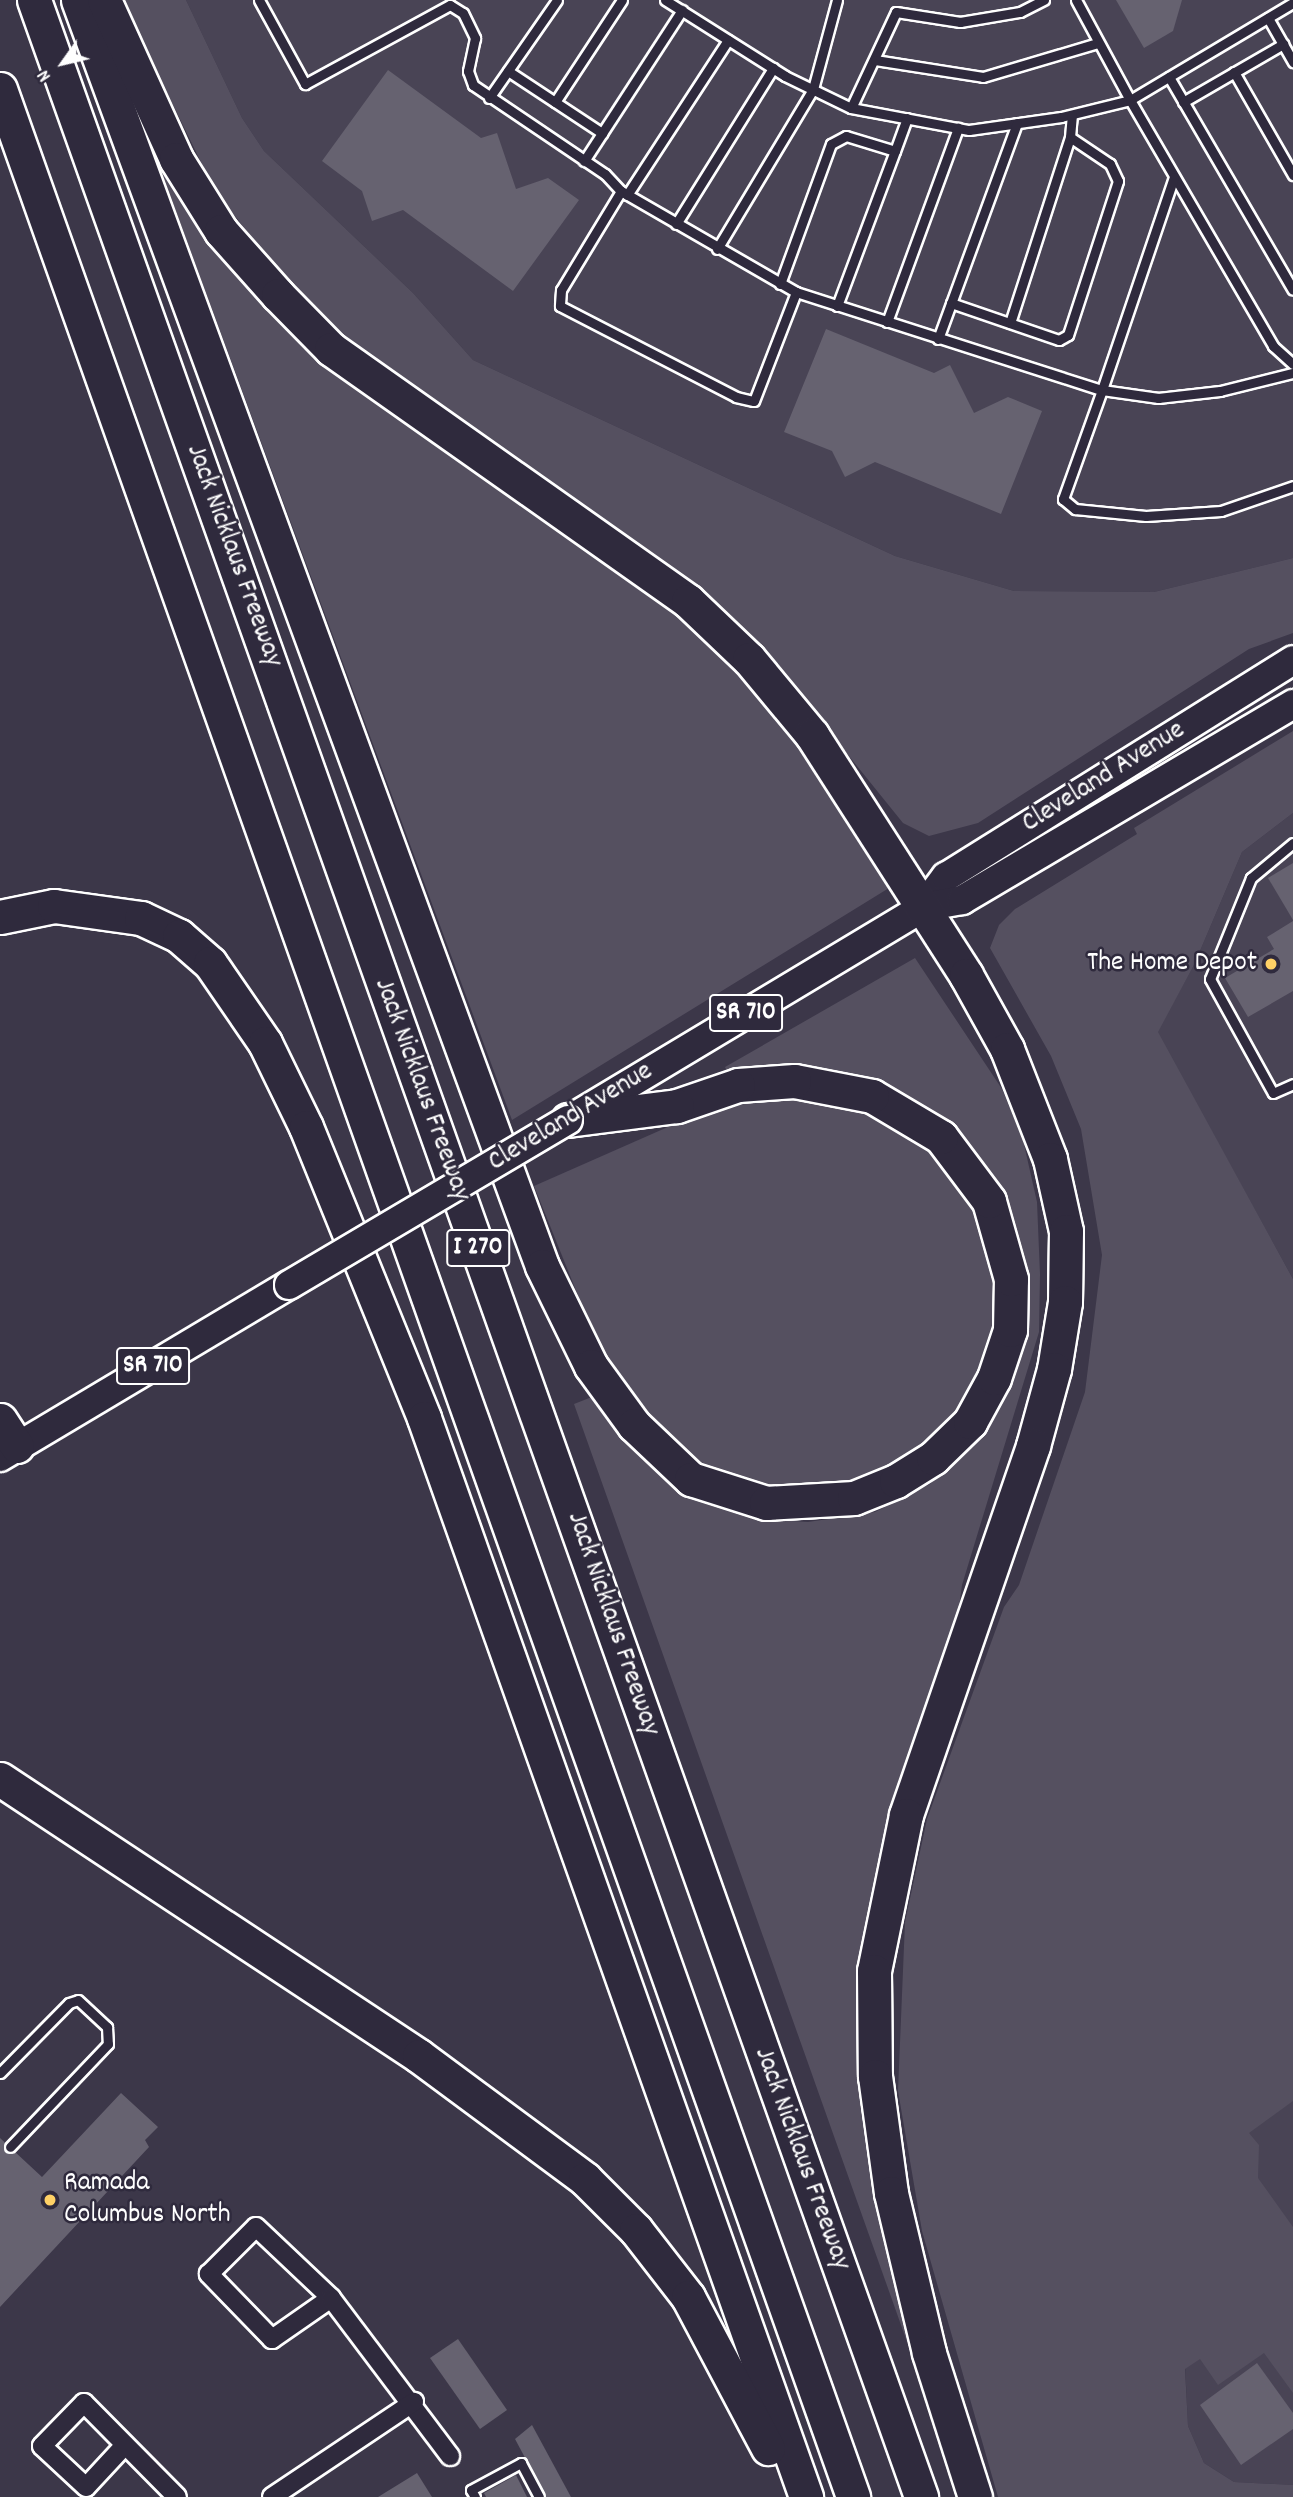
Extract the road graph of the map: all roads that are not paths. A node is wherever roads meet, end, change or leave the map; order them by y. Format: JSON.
{"nodes":[{"id":1,"x":34,"y":0,"type":"edge"},
{"id":2,"x":79,"y":0,"type":"edge"},
{"id":3,"x":104,"y":0,"type":"edge"},
{"id":4,"x":259,"y":0,"type":"edge"},
{"id":5,"x":557,"y":0,"type":"edge"},
{"id":6,"x":622,"y":0,"type":"edge"},
{"id":7,"x":665,"y":0,"type":"edge"},
{"id":8,"x":837,"y":0,"type":"edge"},
{"id":9,"x":1044,"y":0,"type":"edge"},
{"id":10,"x":1076,"y":0,"type":"edge"},
{"id":11,"x":1293,"y":3,"type":"edge"},
{"id":12,"x":681,"y":10,"type":"junction"},
{"id":13,"x":1268,"y":18,"type":"junction"},
{"id":14,"x":728,"y":40,"type":"junction"},
{"id":15,"x":1098,"y":43,"type":"junction"},
{"id":16,"x":1283,"y":44,"type":"junction"},
{"id":17,"x":875,"y":60,"type":"junction"},
{"id":18,"x":1293,"y":62,"type":"edge"},
{"id":19,"x":773,"y":68,"type":"junction"},
{"id":20,"x":508,"y":71,"type":"junction"},
{"id":21,"x":1234,"y":72,"type":"junction"},
{"id":22,"x":1169,"y":77,"type":"junction"},
{"id":23,"x":0,"y":89,"type":"edge"},
{"id":24,"x":813,"y":89,"type":"junction"},
{"id":25,"x":489,"y":98,"type":"junction"},
{"id":26,"x":1130,"y":100,"type":"junction"},
{"id":27,"x":555,"y":102,"type":"junction"},
{"id":28,"x":1183,"y":102,"type":"junction"},
{"id":29,"x":850,"y":107,"type":"junction"},
{"id":30,"x":1072,"y":115,"type":"junction"},
{"id":31,"x":907,"y":118,"type":"junction"},
{"id":32,"x":1017,"y":123,"type":"junction"},
{"id":33,"x":958,"y":128,"type":"junction"},
{"id":34,"x":602,"y":133,"type":"junction"},
{"id":35,"x":1070,"y":137,"type":"junction"},
{"id":36,"x":895,"y":151,"type":"junction"},
{"id":37,"x":584,"y":161,"type":"junction"},
{"id":38,"x":1293,"y":175,"type":"edge"},
{"id":39,"x":1174,"y":177,"type":"junction"},
{"id":40,"x":624,"y":193,"type":"junction"},
{"id":41,"x":676,"y":224,"type":"junction"},
{"id":42,"x":717,"y":248,"type":"junction"},
{"id":43,"x":780,"y":284,"type":"junction"},
{"id":44,"x":1293,"y":290,"type":"edge"},
{"id":45,"x":796,"y":292,"type":"junction"},
{"id":46,"x":951,"y":303,"type":"junction"},
{"id":47,"x":837,"y":306,"type":"junction"},
{"id":48,"x":887,"y":322,"type":"junction"},
{"id":49,"x":1010,"y":323,"type":"junction"},
{"id":50,"x":938,"y":339,"type":"junction"},
{"id":51,"x":1293,"y":364,"type":"edge"},
{"id":52,"x":1293,"y":373,"type":"edge"},
{"id":53,"x":1102,"y":390,"type":"junction"},
{"id":54,"x":1293,"y":486,"type":"edge"},
{"id":55,"x":1293,"y":660,"type":"edge"},
{"id":56,"x":1293,"y":704,"type":"edge"},
{"id":57,"x":1293,"y":843,"type":"edge"},
{"id":58,"x":923,"y":907,"type":"junction"},
{"id":59,"x":0,"y":917,"type":"edge"},
{"id":60,"x":1293,"y":1084,"type":"edge"},
{"id":61,"x":568,"y":1120,"type":"junction"},
{"id":62,"x":6,"y":1441,"type":"edge"},
{"id":63,"x":0,"y":1779,"type":"edge"},
{"id":64,"x":0,"y":2073,"type":"edge"},
{"id":65,"x":10,"y":2147,"type":"dead end"},
{"id":66,"x":331,"y":2298,"type":"junction"},
{"id":67,"x":414,"y":2402,"type":"junction"},
{"id":68,"x":125,"y":2445,"type":"junction"},
{"id":69,"x":450,"y":2456,"type":"dead end"},
{"id":70,"x":177,"y":2497,"type":"edge"},
{"id":71,"x":272,"y":2497,"type":"edge"},
{"id":72,"x":475,"y":2497,"type":"edge"},
{"id":73,"x":539,"y":2497,"type":"edge"},
{"id":74,"x":789,"y":2497,"type":"edge"},
{"id":75,"x":806,"y":2497,"type":"edge"},
{"id":76,"x":853,"y":2497,"type":"edge"},
{"id":77,"x":922,"y":2497,"type":"edge"},
{"id":78,"x":975,"y":2497,"type":"edge"}],
"edges":[{"from":1,"to":77,"type":"highway","name":"Jack Nicklaus Freeway","number":"I 270"},
{"from":2,"to":61,"type":"highway"},
{"from":3,"to":58,"type":"highway"},
{"from":4,"to":25,"type":"lane"},
{"from":5,"to":20,"type":"lane"},
{"from":6,"to":27,"type":"lane"},
{"from":7,"to":12,"type":"lane"},
{"from":8,"to":24,"type":"lane"},
{"from":9,"to":17,"type":"lane"},
{"from":10,"to":15,"type":"lane"},
{"from":11,"to":13,"type":"lane"},
{"from":12,"to":14,"type":"lane"},
{"from":12,"to":34,"type":"lane"},
{"from":13,"to":16,"type":"lane"},
{"from":13,"to":22,"type":"lane"},
{"from":14,"to":19,"type":"lane"},
{"from":14,"to":40,"type":"lane"},
{"from":15,"to":17,"type":"lane"},
{"from":15,"to":26,"type":"lane"},
{"from":16,"to":18,"type":"lane"},
{"from":16,"to":21,"type":"lane"},
{"from":17,"to":29,"type":"lane"},
{"from":19,"to":24,"type":"lane"},
{"from":19,"to":41,"type":"lane"},
{"from":20,"to":25,"type":"lane"},
{"from":20,"to":27,"type":"lane"},
{"from":21,"to":28,"type":"lane"},
{"from":21,"to":38,"type":"lane"},
{"from":22,"to":26,"type":"lane"},
{"from":22,"to":28,"type":"lane"},
{"from":23,"to":76,"type":"highway","number":"I 270"},
{"from":24,"to":29,"type":"lane"},
{"from":24,"to":42,"type":"lane"},
{"from":25,"to":37,"type":"lane"},
{"from":26,"to":30,"type":"lane"},
{"from":26,"to":39,"type":"lane"},
{"from":27,"to":34,"type":"lane"},
{"from":28,"to":44,"type":"lane"},
{"from":29,"to":31,"type":"lane"},
{"from":30,"to":32,"type":"lane"},
{"from":30,"to":35,"type":"lane"},
{"from":31,"to":33,"type":"lane"},
{"from":31,"to":36,"type":"lane"},
{"from":32,"to":33,"type":"lane"},
{"from":32,"to":46,"type":"lane"},
{"from":33,"to":48,"type":"lane"},
{"from":34,"to":37,"type":"lane"},
{"from":35,"to":49,"type":"lane"},
{"from":35,"to":49,"type":"lane"},
{"from":36,"to":43,"type":"lane"},
{"from":36,"to":47,"type":"lane"},
{"from":37,"to":40,"type":"lane"},
{"from":39,"to":51,"type":"lane"},
{"from":39,"to":53,"type":"lane"},
{"from":40,"to":41,"type":"lane"},
{"from":40,"to":45,"type":"lane"},
{"from":41,"to":42,"type":"lane"},
{"from":42,"to":43,"type":"lane"},
{"from":43,"to":45,"type":"lane"},
{"from":45,"to":47,"type":"lane"},
{"from":46,"to":49,"type":"lane"},
{"from":46,"to":50,"type":"lane"},
{"from":47,"to":48,"type":"lane"},
{"from":48,"to":50,"type":"lane"},
{"from":50,"to":53,"type":"lane"},
{"from":52,"to":53,"type":"lane"},
{"from":53,"to":54,"type":"lane"},
{"from":55,"to":58,"type":"main road","name":"Cleveland Avenue"},
{"from":56,"to":58,"type":"main road","name":"Cleveland Avenue"},
{"from":57,"to":60,"type":"lane"},
{"from":58,"to":61,"type":"main road","name":"Cleveland Avenue","number":"SR 710"},
{"from":58,"to":78,"type":"highway"},
{"from":59,"to":75,"type":"highway"},
{"from":61,"to":62,"type":"main road","name":"Cleveland Avenue","number":"SR 710","bridge":true},
{"from":63,"to":74,"type":"highway"},
{"from":64,"to":65,"type":"lane"},
{"from":66,"to":66,"type":"street"},
{"from":66,"to":67,"type":"street"},
{"from":67,"to":69,"type":"street"},
{"from":67,"to":71,"type":"street"},
{"from":68,"to":68,"type":"street"},
{"from":68,"to":70,"type":"street"},
{"from":72,"to":73,"type":"lane"}]}
